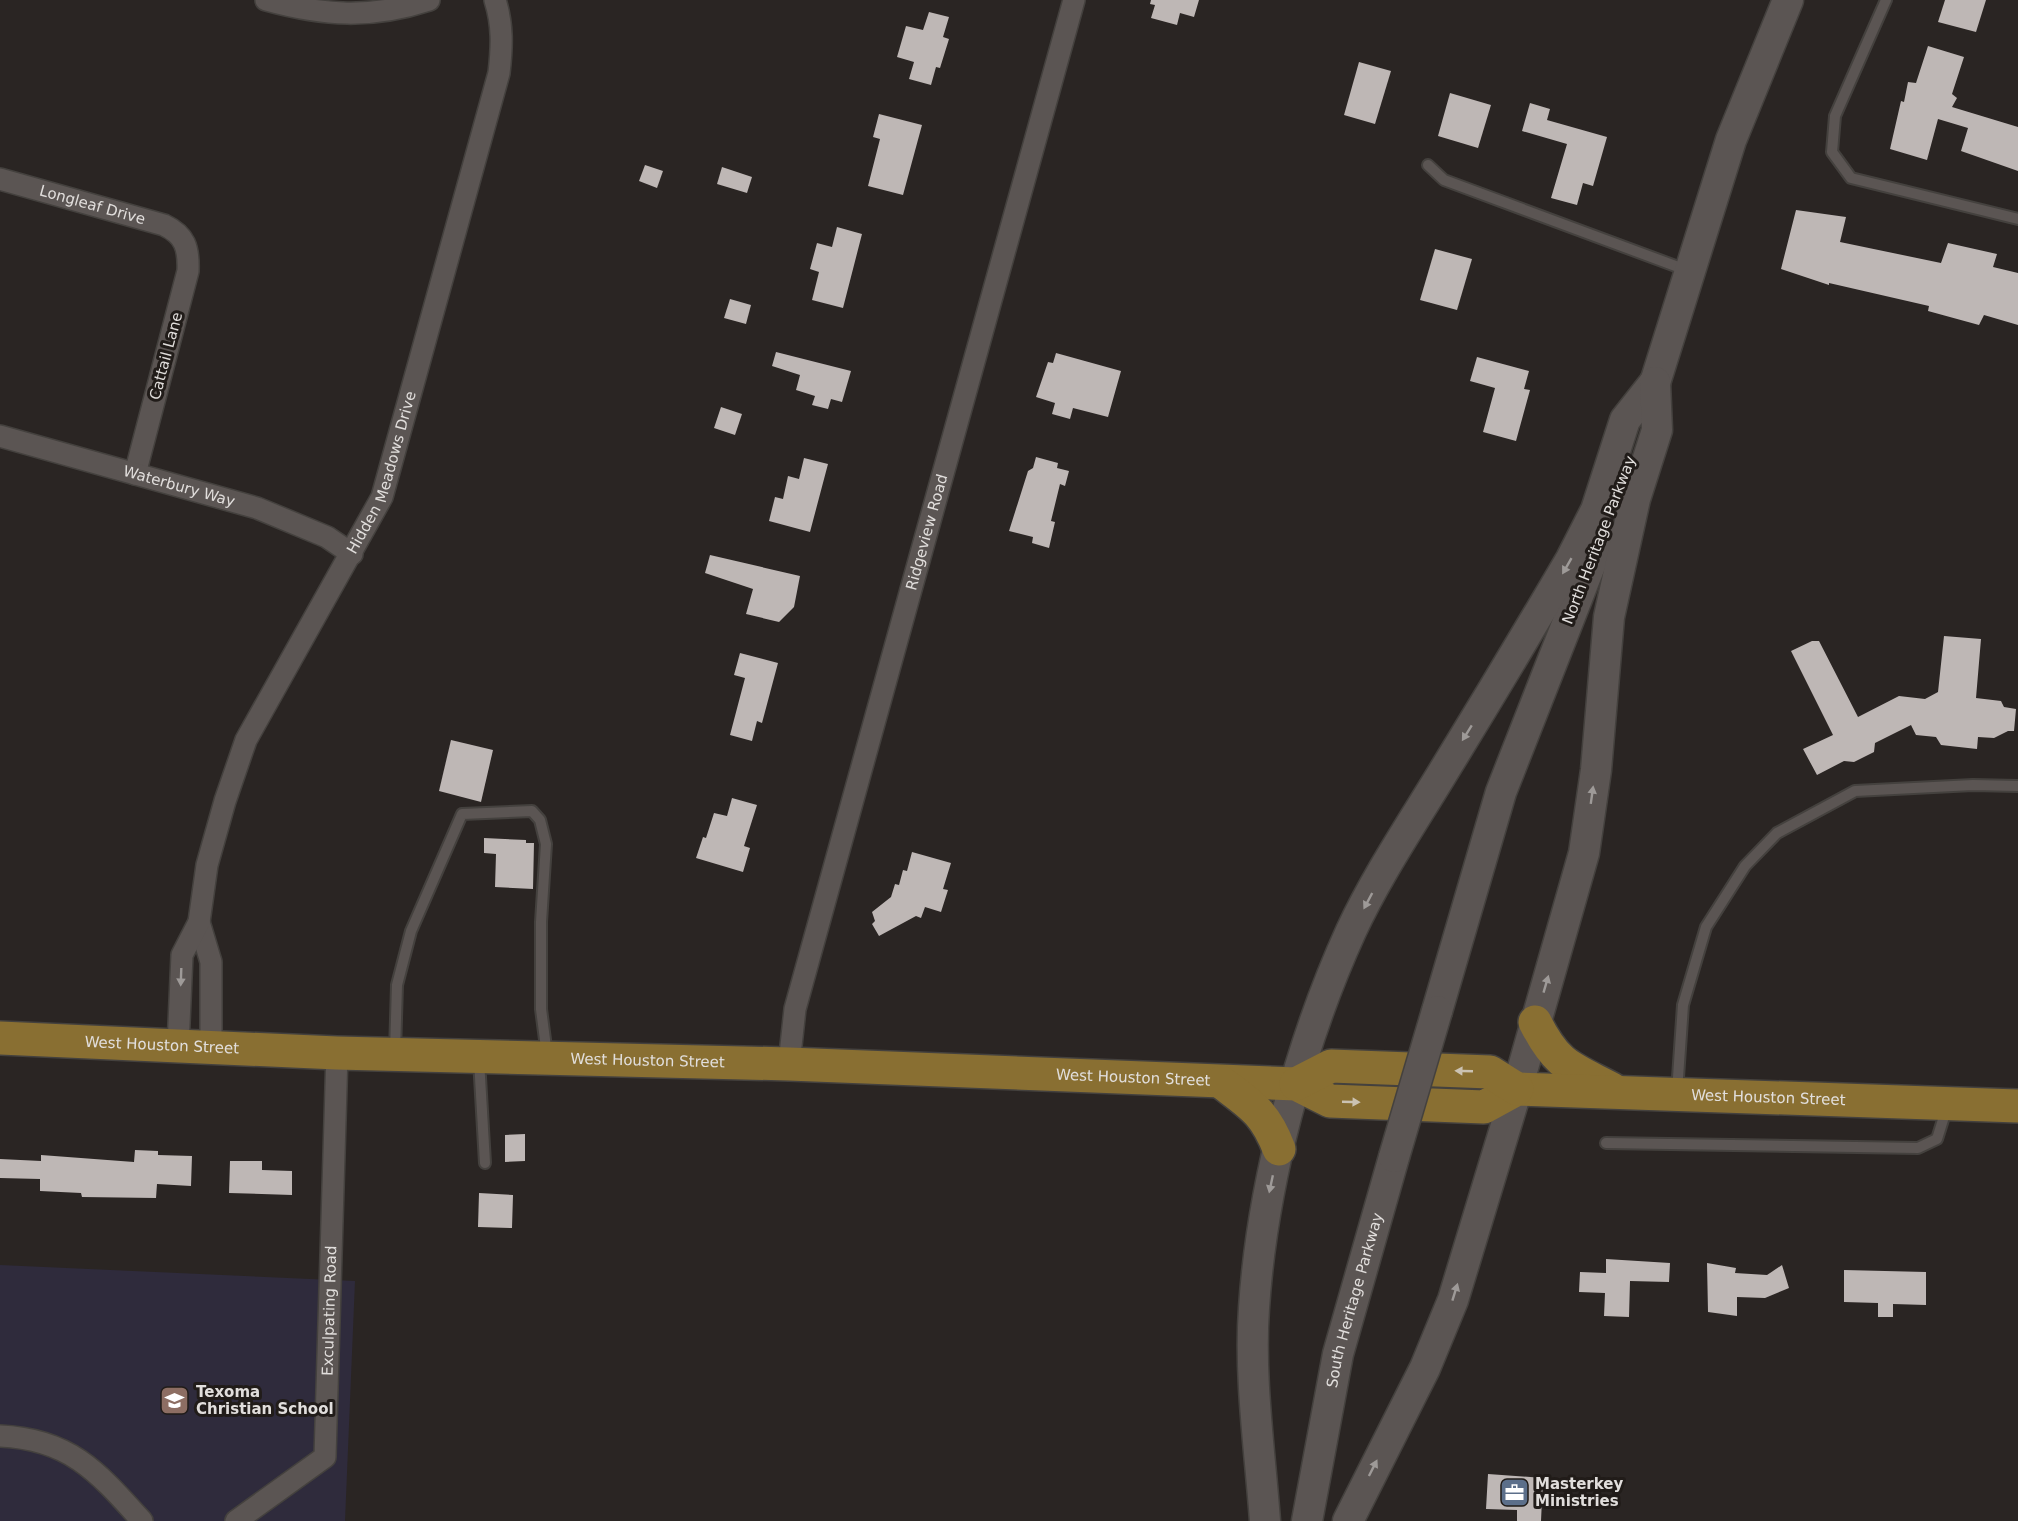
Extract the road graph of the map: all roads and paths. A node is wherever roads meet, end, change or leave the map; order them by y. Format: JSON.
{"nodes":[{"id":1,"x":266,"y":0,"type":"edge"},
{"id":2,"x":429,"y":0,"type":"edge"},
{"id":3,"x":495,"y":0,"type":"edge"},
{"id":4,"x":1074,"y":0,"type":"edge"},
{"id":5,"x":1788,"y":0,"type":"edge"},
{"id":6,"x":1886,"y":0,"type":"edge"},
{"id":7,"x":1428,"y":165,"type":"dead end"},
{"id":8,"x":0,"y":179,"type":"edge"},
{"id":9,"x":2018,"y":219,"type":"edge"},
{"id":10,"x":182,"y":237,"type":"joint"},
{"id":11,"x":1689,"y":272,"type":"junction"},
{"id":12,"x":1655,"y":382,"type":"junction"},
{"id":13,"x":0,"y":436,"type":"edge"},
{"id":14,"x":135,"y":474,"type":"junction"},
{"id":15,"x":352,"y":554,"type":"junction"},
{"id":16,"x":2018,"y":786,"type":"edge"},
{"id":17,"x":199,"y":922,"type":"junction"},
{"id":18,"x":1535,"y":1022,"type":"junction"},
{"id":19,"x":0,"y":1038,"type":"edge"},
{"id":20,"x":178,"y":1046,"type":"junction"},
{"id":21,"x":211,"y":1048,"type":"junction"},
{"id":22,"x":337,"y":1053,"type":"junction"},
{"id":23,"x":395,"y":1055,"type":"junction"},
{"id":24,"x":479,"y":1057,"type":"junction"},
{"id":25,"x":548,"y":1058,"type":"junction"},
{"id":26,"x":789,"y":1064,"type":"junction"},
{"id":27,"x":1221,"y":1082,"type":"junction"},
{"id":28,"x":1416,"y":1083,"type":"joint"},
{"id":29,"x":1296,"y":1084,"type":"junction"},
{"id":30,"x":1517,"y":1089,"type":"junction"},
{"id":31,"x":1619,"y":1093,"type":"junction"},
{"id":32,"x":1676,"y":1095,"type":"junction"},
{"id":33,"x":1948,"y":1104,"type":"junction"},
{"id":34,"x":2018,"y":1106,"type":"edge"},
{"id":35,"x":1606,"y":1143,"type":"dead end"},
{"id":36,"x":1279,"y":1149,"type":"junction"},
{"id":37,"x":485,"y":1163,"type":"dead end"},
{"id":38,"x":0,"y":1436,"type":"edge"},
{"id":39,"x":142,"y":1521,"type":"edge"},
{"id":40,"x":236,"y":1521,"type":"edge"},
{"id":41,"x":1265,"y":1521,"type":"edge"},
{"id":42,"x":1307,"y":1521,"type":"edge"},
{"id":43,"x":1348,"y":1521,"type":"edge"}],
"edges":[{"from":1,"to":2,"type":"street"},
{"from":3,"to":15,"type":"street","name":"Hidden Meadows Drive"},
{"from":4,"to":26,"type":"street","name":"Ridgeview Road"},
{"from":5,"to":11,"type":"main road","name":"North Heritage Parkway"},
{"from":6,"to":9,"type":"lane"},
{"from":7,"to":11,"type":"lane"},
{"from":8,"to":10,"type":"street","name":"Longleaf Drive"},
{"from":10,"to":14,"type":"street","name":"Cattail Lane"},
{"from":11,"to":12,"type":"main road","name":"North Heritage Parkway"},
{"from":18,"to":12,"type":"main road","one_way":true},
{"from":12,"to":28,"type":"main road","name":"North Heritage Parkway","bridge":true},
{"from":12,"to":29,"type":"main road","one_way":true},
{"from":13,"to":14,"type":"street","name":"Waterbury Way"},
{"from":14,"to":15,"type":"street","name":"Waterbury Way"},
{"from":15,"to":17,"type":"street","name":"Hidden Meadows Drive"},
{"from":16,"to":32,"type":"lane"},
{"from":17,"to":20,"type":"street","name":"Hidden Meadows Drive","one_way":true},
{"from":17,"to":21,"type":"street","name":"Hidden Meadows Drive"},
{"from":18,"to":30,"type":"main road"},
{"from":18,"to":31,"type":"main road"},
{"from":19,"to":20,"type":"main road","name":"West Houston Street"},
{"from":20,"to":21,"type":"main road","name":"West Houston Street"},
{"from":21,"to":22,"type":"main road","name":"West Houston Street"},
{"from":22,"to":23,"type":"main road","name":"West Houston Street"},
{"from":22,"to":40,"type":"street","name":"Exculpating Road"},
{"from":23,"to":24,"type":"main road","name":"West Houston Street"},
{"from":23,"to":25,"type":"lane"},
{"from":24,"to":25,"type":"main road","name":"West Houston Street"},
{"from":24,"to":37,"type":"lane"},
{"from":25,"to":26,"type":"main road","name":"West Houston Street"},
{"from":26,"to":27,"type":"main road","name":"West Houston Street"},
{"from":27,"to":29,"type":"main road","name":"West Houston Street"},
{"from":27,"to":36,"type":"main road"},
{"from":28,"to":42,"type":"main road","name":"South Heritage Parkway","bridge":true},
{"from":29,"to":30,"type":"main road","name":"West Houston Street"},
{"from":29,"to":36,"type":"main road"},
{"from":30,"to":31,"type":"main road","name":"West Houston Street"},
{"from":43,"to":30,"type":"main road","one_way":true},
{"from":31,"to":32,"type":"main road","name":"West Houston Street"},
{"from":32,"to":33,"type":"main road","name":"West Houston Street"},
{"from":33,"to":34,"type":"main road","name":"West Houston Street"},
{"from":33,"to":35,"type":"lane"},
{"from":36,"to":41,"type":"main road","one_way":true},
{"from":38,"to":39,"type":"street"}]}
